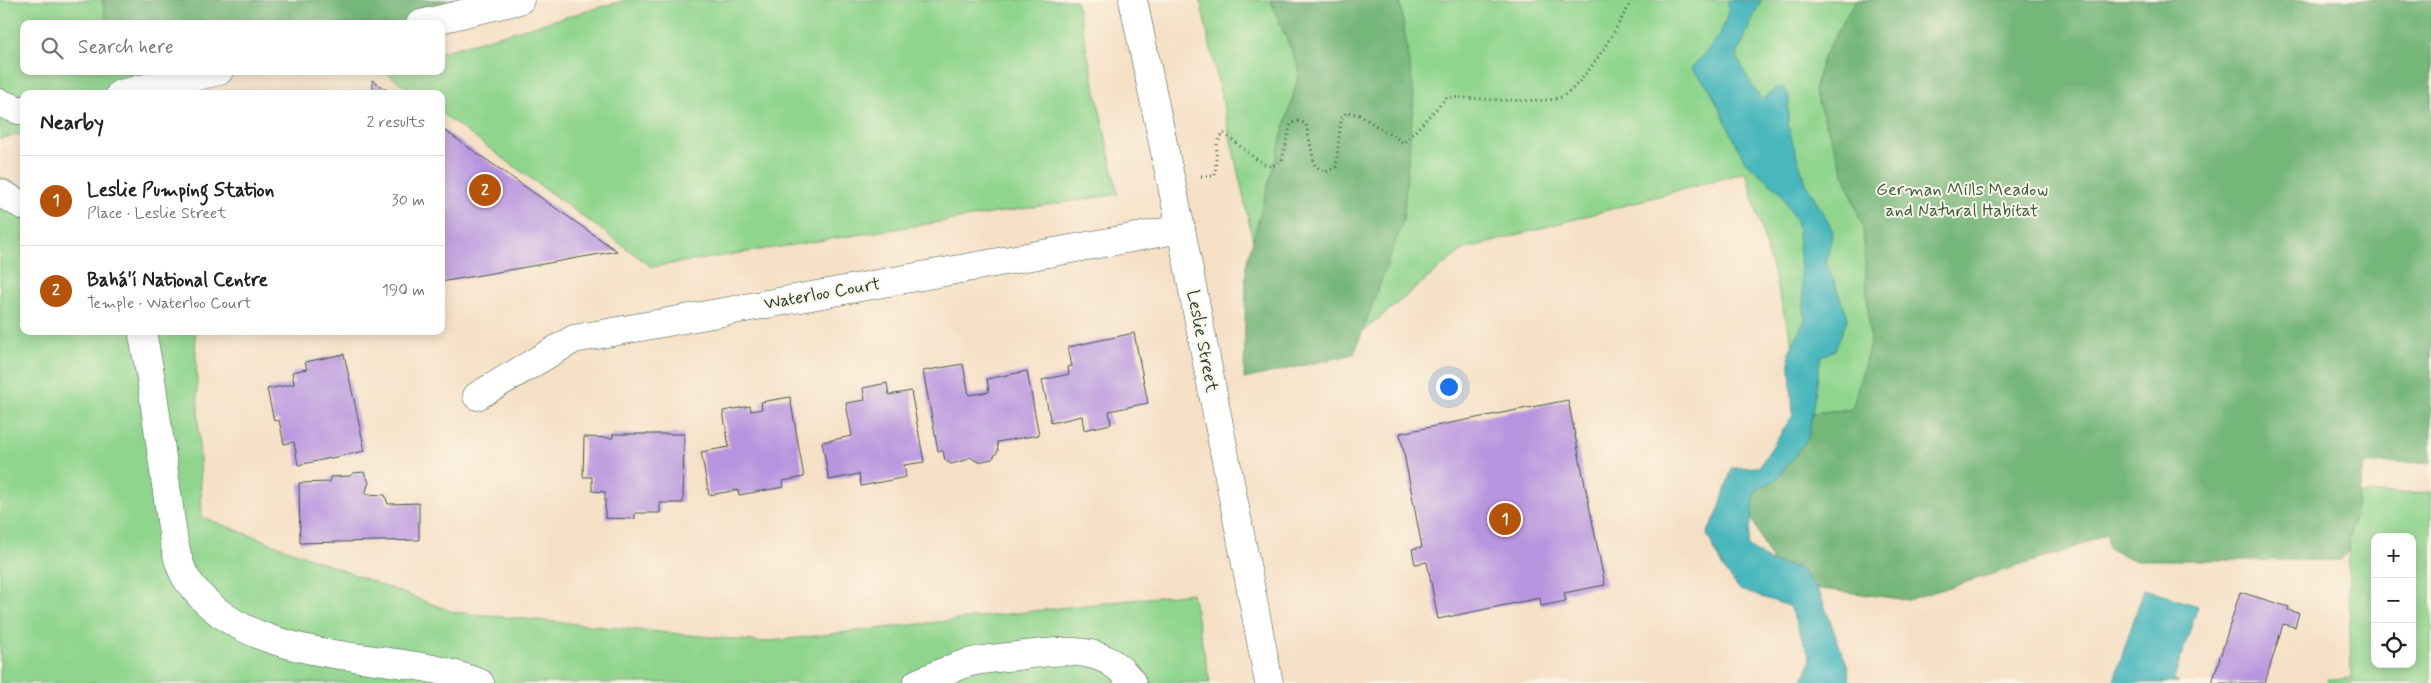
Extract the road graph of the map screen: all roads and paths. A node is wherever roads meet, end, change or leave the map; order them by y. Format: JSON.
{"nodes":[{"id":1,"x":520,"y":0,"type":"edge"},
{"id":2,"x":1133,"y":0,"type":"edge"},
{"id":3,"x":1632,"y":0,"type":"edge"},
{"id":4,"x":437,"y":20,"type":"edge"},
{"id":5,"x":202,"y":75,"type":"edge"},
{"id":6,"x":137,"y":90,"type":"edge"},
{"id":7,"x":0,"y":102,"type":"edge"},
{"id":8,"x":20,"y":110,"type":"edge"},
{"id":9,"x":1168,"y":169,"type":"junction"},
{"id":10,"x":0,"y":193,"type":"edge"},
{"id":11,"x":20,"y":204,"type":"edge"},
{"id":12,"x":1181,"y":229,"type":"junction"},
{"id":13,"x":143,"y":335,"type":"edge"},
{"id":14,"x":477,"y":396,"type":"dead end"},
{"id":15,"x":480,"y":683,"type":"edge"},
{"id":16,"x":918,"y":683,"type":"edge"},
{"id":17,"x":1132,"y":683,"type":"edge"},
{"id":18,"x":1269,"y":683,"type":"edge"}],
"edges":[{"from":1,"to":4,"type":"street"},
{"from":2,"to":9,"type":"street","name":"Leslie Street"},
{"from":3,"to":9,"type":"path"},
{"from":5,"to":6,"type":"street"},
{"from":7,"to":8,"type":"street"},
{"from":9,"to":12,"type":"street","name":"Leslie Street"},
{"from":10,"to":11,"type":"street"},
{"from":12,"to":14,"type":"street","name":"Waterloo Court"},
{"from":12,"to":18,"type":"street","name":"Leslie Street"},
{"from":13,"to":15,"type":"street"},
{"from":16,"to":17,"type":"street"}]}
